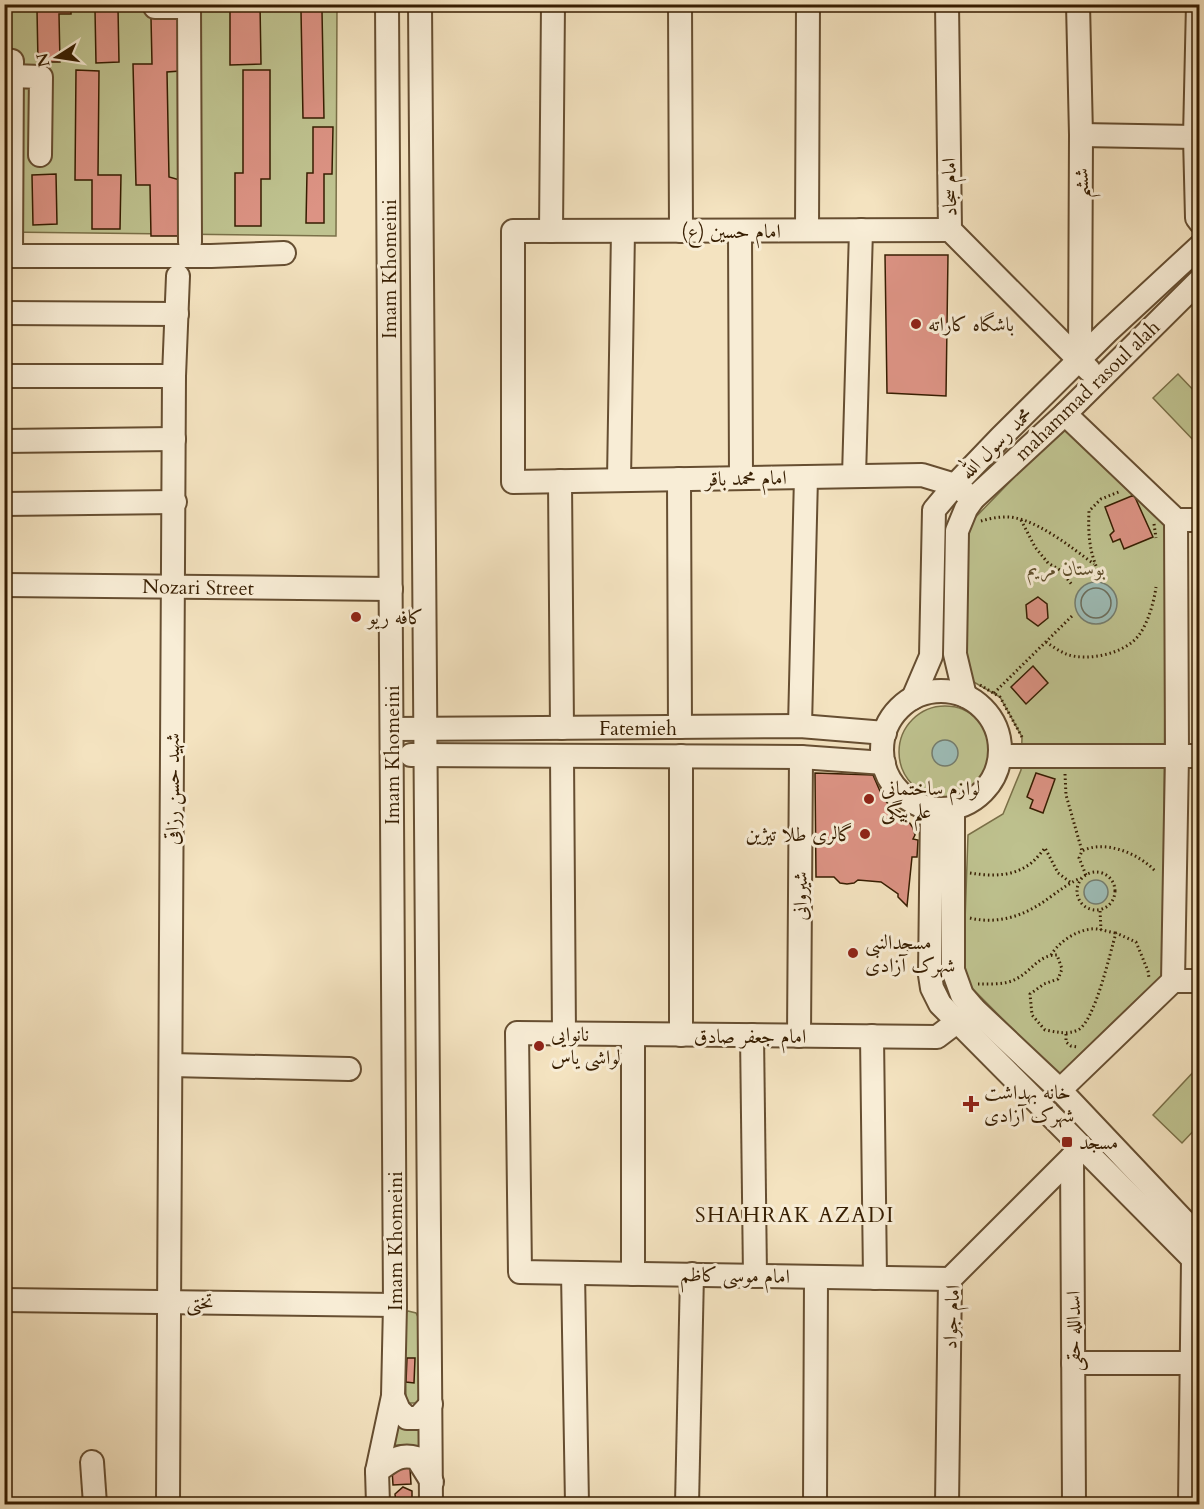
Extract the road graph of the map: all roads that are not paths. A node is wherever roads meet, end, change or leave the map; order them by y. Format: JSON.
{"nodes":[{"id":1,"x":155,"y":4,"type":"edge"},
{"id":2,"x":387,"y":4,"type":"edge"},
{"id":3,"x":420,"y":4,"type":"edge"},
{"id":4,"x":553,"y":4,"type":"edge"},
{"id":5,"x":680,"y":4,"type":"edge"},
{"id":6,"x":808,"y":4,"type":"edge"},
{"id":7,"x":947,"y":4,"type":"edge"},
{"id":8,"x":1078,"y":4,"type":"edge"},
{"id":9,"x":1198,"y":4,"type":"edge"},
{"id":10,"x":189,"y":6,"type":"edge"},
{"id":11,"x":8,"y":68,"type":"edge"},
{"id":12,"x":1081,"y":135,"type":"junction"},
{"id":13,"x":1195,"y":137,"type":"junction"},
{"id":14,"x":40,"y":155,"type":"dead end"},
{"id":15,"x":1200,"y":222,"type":"edge"},
{"id":16,"x":807,"y":230,"type":"junction"},
{"id":17,"x":861,"y":230,"type":"junction"},
{"id":18,"x":950,"y":230,"type":"junction"},
{"id":19,"x":551,"y":231,"type":"junction"},
{"id":20,"x":623,"y":231,"type":"junction"},
{"id":21,"x":681,"y":231,"type":"junction"},
{"id":22,"x":740,"y":231,"type":"junction"},
{"id":23,"x":190,"y":242,"type":"dead end"},
{"id":24,"x":1200,"y":246,"type":"edge"},
{"id":25,"x":284,"y":253,"type":"dead end"},
{"id":26,"x":8,"y":256,"type":"edge"},
{"id":27,"x":178,"y":276,"type":"dead end"},
{"id":28,"x":1200,"y":280,"type":"edge"},
{"id":29,"x":4,"y":312,"type":"edge"},
{"id":30,"x":177,"y":314,"type":"junction"},
{"id":31,"x":1080,"y":361,"type":"junction"},
{"id":32,"x":4,"y":376,"type":"edge"},
{"id":33,"x":174,"y":376,"type":"junction"},
{"id":34,"x":1099,"y":379,"type":"junction"},
{"id":35,"x":1065,"y":414,"type":"junction"},
{"id":36,"x":174,"y":439,"type":"junction"},
{"id":37,"x":4,"y":441,"type":"edge"},
{"id":38,"x":854,"y":476,"type":"junction"},
{"id":39,"x":806,"y":477,"type":"junction"},
{"id":40,"x":741,"y":478,"type":"junction"},
{"id":41,"x":679,"y":479,"type":"junction"},
{"id":42,"x":619,"y":480,"type":"junction"},
{"id":43,"x":560,"y":481,"type":"junction"},
{"id":44,"x":513,"y":482,"type":"joint"},
{"id":45,"x":955,"y":485,"type":"junction"},
{"id":46,"x":973,"y":499,"type":"junction"},
{"id":47,"x":175,"y":502,"type":"junction"},
{"id":48,"x":4,"y":504,"type":"edge"},
{"id":49,"x":1200,"y":520,"type":"edge"},
{"id":50,"x":1165,"y":522,"type":"junction"},
{"id":51,"x":4,"y":585,"type":"edge"},
{"id":52,"x":173,"y":586,"type":"junction"},
{"id":53,"x":391,"y":589,"type":"junction"},
{"id":54,"x":970,"y":689,"type":"junction"},
{"id":55,"x":913,"y":698,"type":"junction"},
{"id":56,"x":800,"y":726,"type":"junction"},
{"id":57,"x":680,"y":727,"type":"junction"},
{"id":58,"x":562,"y":728,"type":"junction"},
{"id":59,"x":392,"y":729,"type":"junction"},
{"id":60,"x":424,"y":729,"type":"junction"},
{"id":61,"x":885,"y":733,"type":"junction"},
{"id":62,"x":392,"y":755,"type":"junction"},
{"id":63,"x":426,"y":755,"type":"junction"},
{"id":64,"x":681,"y":756,"type":"junction"},
{"id":65,"x":1001,"y":756,"type":"junction"},
{"id":66,"x":1177,"y":756,"type":"junction"},
{"id":67,"x":1200,"y":756,"type":"edge"},
{"id":68,"x":562,"y":757,"type":"junction"},
{"id":69,"x":801,"y":757,"type":"junction"},
{"id":70,"x":884,"y":763,"type":"junction"},
{"id":71,"x":943,"y":809,"type":"junction"},
{"id":72,"x":1173,"y":981,"type":"junction"},
{"id":73,"x":1200,"y":981,"type":"edge"},
{"id":74,"x":965,"y":1016,"type":"junction"},
{"id":75,"x":564,"y":1035,"type":"junction"},
{"id":76,"x":633,"y":1035,"type":"junction"},
{"id":77,"x":681,"y":1035,"type":"junction"},
{"id":78,"x":752,"y":1035,"type":"junction"},
{"id":79,"x":799,"y":1036,"type":"junction"},
{"id":80,"x":872,"y":1036,"type":"junction"},
{"id":81,"x":171,"y":1065,"type":"junction"},
{"id":82,"x":349,"y":1069,"type":"dead end"},
{"id":83,"x":1060,"y":1090,"type":"junction"},
{"id":84,"x":1077,"y":1152,"type":"junction"},
{"id":85,"x":1197,"y":1255,"type":"edge"},
{"id":86,"x":520,"y":1272,"type":"joint"},
{"id":87,"x":573,"y":1272,"type":"junction"},
{"id":88,"x":633,"y":1274,"type":"junction"},
{"id":89,"x":692,"y":1274,"type":"junction"},
{"id":90,"x":755,"y":1276,"type":"junction"},
{"id":91,"x":816,"y":1277,"type":"junction"},
{"id":92,"x":875,"y":1278,"type":"junction"},
{"id":93,"x":950,"y":1279,"type":"junction"},
{"id":94,"x":4,"y":1300,"type":"edge"},
{"id":95,"x":169,"y":1302,"type":"junction"},
{"id":96,"x":395,"y":1305,"type":"junction"},
{"id":97,"x":1073,"y":1363,"type":"junction"},
{"id":98,"x":1192,"y":1363,"type":"junction"},
{"id":99,"x":393,"y":1396,"type":"junction"},
{"id":100,"x":430,"y":1404,"type":"junction"},
{"id":101,"x":92,"y":1462,"type":"dead end"},
{"id":102,"x":377,"y":1471,"type":"junction"},
{"id":103,"x":431,"y":1493,"type":"edge"},
{"id":104,"x":95,"y":1504,"type":"edge"},
{"id":105,"x":168,"y":1504,"type":"edge"},
{"id":106,"x":378,"y":1504,"type":"edge"},
{"id":107,"x":577,"y":1504,"type":"edge"},
{"id":108,"x":687,"y":1504,"type":"edge"},
{"id":109,"x":815,"y":1504,"type":"edge"},
{"id":110,"x":947,"y":1504,"type":"edge"},
{"id":111,"x":1074,"y":1504,"type":"edge"},
{"id":112,"x":1190,"y":1504,"type":"edge"}],
"edges":[{"from":1,"to":10,"type":"street"},
{"from":2,"to":53,"type":"street","name":"Imam Khomeini"},
{"from":3,"to":60,"type":"street","name":"Imam Khomeini"},
{"from":4,"to":19,"type":"street"},
{"from":5,"to":21,"type":"street"},
{"from":6,"to":16,"type":"street"},
{"from":7,"to":18,"type":"street","name":"امام سجاد"},
{"from":8,"to":12,"type":"street","name":"ششم"},
{"from":9,"to":13,"type":"street"},
{"from":10,"to":23,"type":"street"},
{"from":11,"to":14,"type":"street"},
{"from":11,"to":26,"type":"street"},
{"from":12,"to":13,"type":"street"},
{"from":12,"to":31,"type":"street","name":"ششم"},
{"from":13,"to":15,"type":"street"},
{"from":16,"to":17,"type":"street","name":"امام حسین (ع)"},
{"from":16,"to":22,"type":"street","name":"امام حسین (ع)"},
{"from":17,"to":18,"type":"street","name":"امام حسین (ع)"},
{"from":17,"to":38,"type":"street"},
{"from":18,"to":31,"type":"street","name":"امام سجاد"},
{"from":19,"to":20,"type":"street","name":"امام حسین (ع)"},
{"from":19,"to":44,"type":"street","name":"امام حسین (ع)"},
{"from":20,"to":21,"type":"street","name":"امام حسین (ع)"},
{"from":20,"to":42,"type":"street"},
{"from":21,"to":22,"type":"street","name":"امام حسین (ع)"},
{"from":22,"to":40,"type":"street"},
{"from":24,"to":31,"type":"street","name":"محمد رسول الله"},
{"from":25,"to":26,"type":"street"},
{"from":27,"to":30,"type":"street","name":"شهید حسن رزاقی"},
{"from":28,"to":34,"type":"street","name":"mahammad rasoul alah"},
{"from":29,"to":30,"type":"street"},
{"from":30,"to":33,"type":"street","name":"شهید حسن رزاقی"},
{"from":31,"to":34,"type":"street","name":"امام سجاد"},
{"from":31,"to":45,"type":"street","name":"محمد رسول الله"},
{"from":32,"to":33,"type":"street"},
{"from":33,"to":36,"type":"street","name":"شهید حسن رزاقی"},
{"from":34,"to":35,"type":"street","name":"mahammad rasoul alah"},
{"from":35,"to":46,"type":"street","name":"mahammad rasoul alah"},
{"from":35,"to":50,"type":"street"},
{"from":36,"to":37,"type":"street"},
{"from":36,"to":47,"type":"street","name":"شهید حسن رزاقی"},
{"from":38,"to":39,"type":"street","name":"امام محمد باقر"},
{"from":38,"to":45,"type":"street","name":"امام محمد باقر"},
{"from":39,"to":40,"type":"street","name":"امام محمد باقر"},
{"from":39,"to":56,"type":"street"},
{"from":40,"to":41,"type":"street","name":"امام محمد باقر"},
{"from":41,"to":42,"type":"street","name":"امام محمد باقر"},
{"from":41,"to":57,"type":"street"},
{"from":42,"to":43,"type":"street","name":"امام محمد باقر"},
{"from":43,"to":44,"type":"street","name":"امام محمد باقر"},
{"from":43,"to":58,"type":"street"},
{"from":45,"to":46,"type":"street","name":"امام محمد باقر"},
{"from":45,"to":55,"type":"street","name":"محمد رسول الله"},
{"from":46,"to":54,"type":"street","name":"محمد رسول الله"},
{"from":47,"to":48,"type":"street"},
{"from":47,"to":52,"type":"street","name":"شهید حسن رزاقی"},
{"from":49,"to":50,"type":"street"},
{"from":50,"to":66,"type":"street"},
{"from":51,"to":52,"type":"street","name":"Nozari Street"},
{"from":52,"to":53,"type":"street","name":"Nozari Street"},
{"from":52,"to":81,"type":"street","name":"شهید حسن رزاقی"},
{"from":53,"to":59,"type":"street","name":"Imam Khomeini"},
{"from":54,"to":55,"type":"street"},
{"from":54,"to":65,"type":"street"},
{"from":55,"to":61,"type":"street"},
{"from":56,"to":57,"type":"street","name":"Fatemieh"},
{"from":56,"to":61,"type":"street","name":"Fatemieh"},
{"from":57,"to":58,"type":"street","name":"Fatemieh"},
{"from":58,"to":60,"type":"street","name":"Fatemieh"},
{"from":59,"to":60,"type":"street","name":"Fatemieh"},
{"from":59,"to":62,"type":"street","name":"Imam Khomeini"},
{"from":60,"to":63,"type":"street","name":"Imam Khomeini"},
{"from":61,"to":70,"type":"street"},
{"from":62,"to":63,"type":"street","name":"Fatemieh"},
{"from":62,"to":96,"type":"street","name":"Imam Khomeini"},
{"from":63,"to":68,"type":"street","name":"Fatemieh"},
{"from":63,"to":100,"type":"street","name":"Imam Khomeini"},
{"from":64,"to":68,"type":"street","name":"Fatemieh"},
{"from":64,"to":69,"type":"street","name":"Fatemieh"},
{"from":64,"to":77,"type":"street"},
{"from":65,"to":66,"type":"street"},
{"from":65,"to":71,"type":"street"},
{"from":66,"to":67,"type":"street"},
{"from":66,"to":72,"type":"street"},
{"from":68,"to":75,"type":"street"},
{"from":69,"to":70,"type":"street","name":"Fatemieh"},
{"from":69,"to":79,"type":"street","name":"شیروانی"},
{"from":70,"to":71,"type":"street"},
{"from":71,"to":74,"type":"street"},
{"from":72,"to":73,"type":"street"},
{"from":72,"to":83,"type":"street"},
{"from":74,"to":80,"type":"street","name":"امام جعفر صادق"},
{"from":74,"to":83,"type":"street"},
{"from":74,"to":84,"type":"street"},
{"from":75,"to":76,"type":"street","name":"امام جعفر صادق"},
{"from":75,"to":86,"type":"street","name":"امام جعفر صادق"},
{"from":76,"to":77,"type":"street","name":"امام جعفر صادق"},
{"from":76,"to":88,"type":"street"},
{"from":77,"to":78,"type":"street","name":"امام جعفر صادق"},
{"from":78,"to":79,"type":"street","name":"امام جعفر صادق"},
{"from":78,"to":90,"type":"street"},
{"from":79,"to":80,"type":"street","name":"امام جعفر صادق"},
{"from":80,"to":92,"type":"street"},
{"from":81,"to":82,"type":"street"},
{"from":81,"to":95,"type":"street","name":"شهید حسن رزاقی"},
{"from":83,"to":85,"type":"street"},
{"from":84,"to":85,"type":"street"},
{"from":84,"to":93,"type":"street","name":"امام جواد"},
{"from":84,"to":97,"type":"street","name":"اسدالله حقی"},
{"from":85,"to":98,"type":"street"},
{"from":86,"to":87,"type":"street","name":"امام موسی کاظم"},
{"from":87,"to":88,"type":"street","name":"امام موسی کاظم"},
{"from":87,"to":107,"type":"street"},
{"from":88,"to":89,"type":"street","name":"امام موسی کاظم"},
{"from":89,"to":90,"type":"street","name":"امام موسی کاظم"},
{"from":89,"to":108,"type":"street"},
{"from":90,"to":91,"type":"street","name":"امام موسی کاظم"},
{"from":91,"to":92,"type":"street","name":"امام موسی کاظم"},
{"from":91,"to":109,"type":"street"},
{"from":92,"to":93,"type":"street","name":"امام موسی کاظم"},
{"from":93,"to":110,"type":"street","name":"امام جواد"},
{"from":94,"to":95,"type":"street","name":"تختی"},
{"from":95,"to":96,"type":"street","name":"تختی"},
{"from":95,"to":105,"type":"street","name":"شهید حسن رزاقی"},
{"from":96,"to":99,"type":"street","name":"Imam Khomeini"},
{"from":97,"to":98,"type":"street"},
{"from":97,"to":111,"type":"street","name":"اسدالله حقی"},
{"from":98,"to":112,"type":"street"},
{"from":99,"to":100,"type":"street"},
{"from":99,"to":102,"type":"street","name":"Imam Khomeini"},
{"from":100,"to":103,"type":"street","name":"Imam Khomeini"},
{"from":101,"to":104,"type":"street"},
{"from":102,"to":103,"type":"street"},
{"from":102,"to":106,"type":"street","name":"Imam Khomeini"}]}
